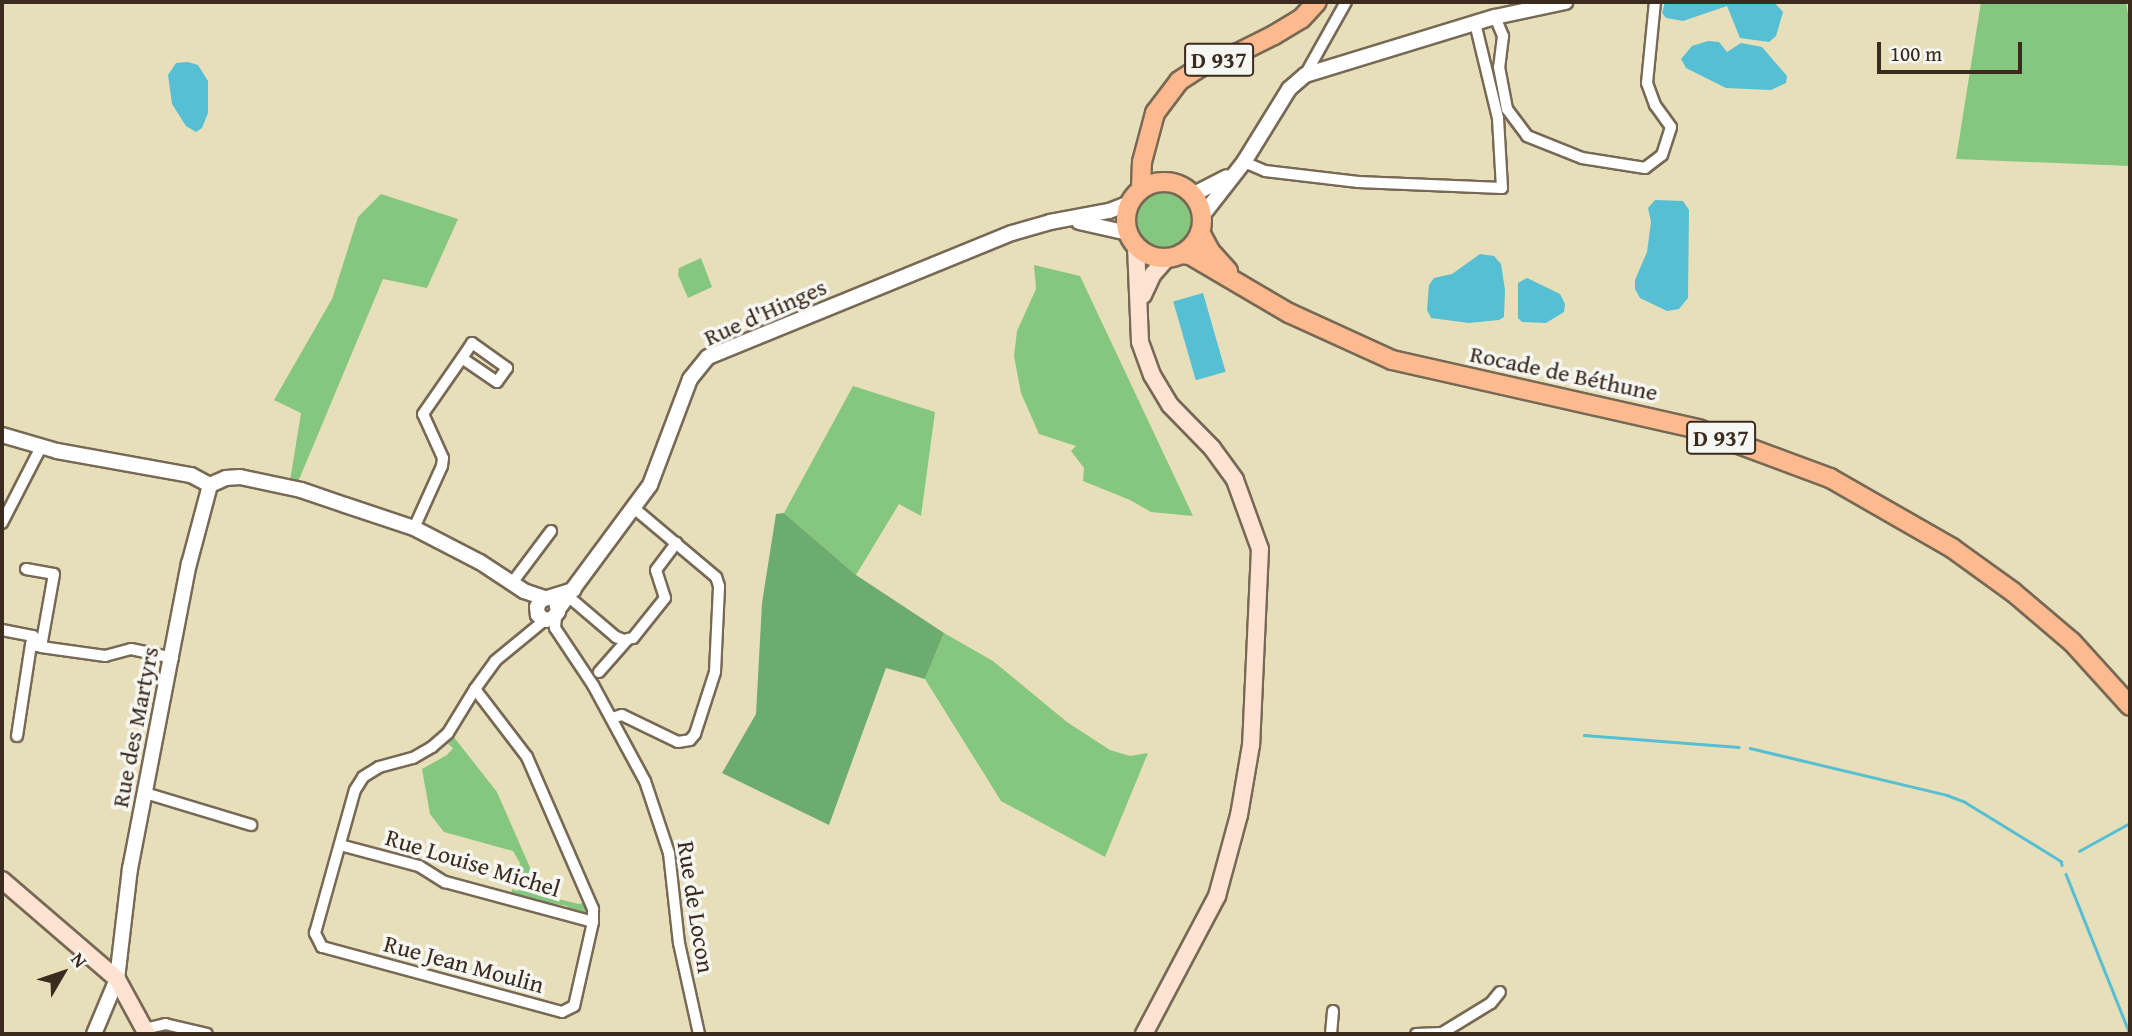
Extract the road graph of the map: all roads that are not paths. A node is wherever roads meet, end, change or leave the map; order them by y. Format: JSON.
{"nodes":[{"id":1,"x":1318,"y":2,"type":"edge"},
{"id":2,"x":1346,"y":2,"type":"edge"},
{"id":3,"x":1565,"y":2,"type":"edge"},
{"id":4,"x":1655,"y":2,"type":"edge"},
{"id":5,"x":1496,"y":17,"type":"junction"},
{"id":6,"x":1475,"y":23,"type":"junction"},
{"id":7,"x":1305,"y":75,"type":"junction"},
{"id":8,"x":1148,"y":143,"type":"junction"},
{"id":9,"x":1240,"y":166,"type":"junction"},
{"id":10,"x":1165,"y":182,"type":"junction"},
{"id":11,"x":1192,"y":195,"type":"junction"},
{"id":12,"x":1135,"y":196,"type":"junction"},
{"id":13,"x":1049,"y":222,"type":"junction"},
{"id":14,"x":1201,"y":224,"type":"junction"},
{"id":15,"x":1132,"y":240,"type":"junction"},
{"id":16,"x":1174,"y":256,"type":"junction"},
{"id":17,"x":1250,"y":292,"type":"junction"},
{"id":18,"x":1138,"y":318,"type":"junction"},
{"id":19,"x":461,"y":358,"type":"dead end"},
{"id":20,"x":2,"y":435,"type":"edge"},
{"id":21,"x":41,"y":447,"type":"junction"},
{"id":22,"x":209,"y":485,"type":"junction"},
{"id":23,"x":635,"y":509,"type":"junction"},
{"id":24,"x":2,"y":523,"type":"edge"},
{"id":25,"x":414,"y":528,"type":"junction"},
{"id":26,"x":551,"y":531,"type":"dead end"},
{"id":27,"x":676,"y":543,"type":"junction"},
{"id":28,"x":26,"y":569,"type":"dead end"},
{"id":29,"x":518,"y":587,"type":"junction"},
{"id":30,"x":572,"y":593,"type":"junction"},
{"id":31,"x":547,"y":610,"type":"junction"},
{"id":32,"x":2,"y":630,"type":"edge"},
{"id":33,"x":628,"y":639,"type":"junction"},
{"id":34,"x":36,"y":646,"type":"junction"},
{"id":35,"x":173,"y":658,"type":"junction"},
{"id":36,"x":599,"y":673,"type":"dead end"},
{"id":37,"x":475,"y":689,"type":"junction"},
{"id":38,"x":2130,"y":706,"type":"edge"},
{"id":39,"x":612,"y":718,"type":"junction"},
{"id":40,"x":18,"y":736,"type":"dead end"},
{"id":41,"x":145,"y":793,"type":"junction"},
{"id":42,"x":251,"y":825,"type":"dead end"},
{"id":43,"x":340,"y":845,"type":"junction"},
{"id":44,"x":2,"y":880,"type":"edge"},
{"id":45,"x":593,"y":922,"type":"junction"},
{"id":46,"x":117,"y":979,"type":"junction"},
{"id":47,"x":1500,"y":992,"type":"dead end"},
{"id":48,"x":1333,"y":1012,"type":"dead end"},
{"id":49,"x":146,"y":1031,"type":"edge"},
{"id":50,"x":1442,"y":1033,"type":"edge"},
{"id":51,"x":94,"y":1034,"type":"edge"},
{"id":52,"x":207,"y":1034,"type":"edge"},
{"id":53,"x":699,"y":1034,"type":"edge"},
{"id":54,"x":1144,"y":1034,"type":"edge"},
{"id":55,"x":1331,"y":1034,"type":"edge"},
{"id":56,"x":1416,"y":1034,"type":"edge"}],
"edges":[{"from":1,"to":8,"type":"main road","number":"D 937"},
{"from":2,"to":7,"type":"street"},
{"from":3,"to":5,"type":"street"},
{"from":4,"to":5,"type":"street"},
{"from":5,"to":6,"type":"street"},
{"from":6,"to":7,"type":"street"},
{"from":6,"to":9,"type":"street"},
{"from":7,"to":9,"type":"street"},
{"from":8,"to":10,"type":"main road"},
{"from":8,"to":12,"type":"main road","number":"D 937"},
{"from":9,"to":11,"type":"street"},
{"from":9,"to":14,"type":"street"},
{"from":10,"to":11,"type":"main road"},
{"from":10,"to":12,"type":"main road"},
{"from":11,"to":14,"type":"main road"},
{"from":12,"to":13,"type":"street","name":"Rue d'Hinges"},
{"from":12,"to":15,"type":"main road"},
{"from":13,"to":15,"type":"street","name":"Rue d'Hinges"},
{"from":13,"to":23,"type":"street","name":"Rue d'Hinges"},
{"from":14,"to":16,"type":"main road"},
{"from":14,"to":17,"type":"main road","name":"Rocade de Béthune","number":"D 937"},
{"from":15,"to":16,"type":"main road"},
{"from":15,"to":18,"type":"main road"},
{"from":16,"to":17,"type":"main road","name":"Rocade de Béthune","number":"D 937"},
{"from":16,"to":18,"type":"main road"},
{"from":17,"to":38,"type":"main road","name":"Rocade de Béthune","number":"D 937"},
{"from":18,"to":54,"type":"main road"},
{"from":19,"to":25,"type":"street"},
{"from":20,"to":21,"type":"street"},
{"from":21,"to":22,"type":"street"},
{"from":21,"to":24,"type":"street"},
{"from":22,"to":25,"type":"street"},
{"from":22,"to":35,"type":"street","name":"Rue des Martyrs"},
{"from":23,"to":27,"type":"street"},
{"from":23,"to":30,"type":"street","name":"Rue d'Hinges"},
{"from":25,"to":29,"type":"street"},
{"from":26,"to":29,"type":"street"},
{"from":27,"to":33,"type":"street"},
{"from":27,"to":39,"type":"street"},
{"from":28,"to":34,"type":"street"},
{"from":29,"to":31,"type":"street"},
{"from":30,"to":31,"type":"street"},
{"from":30,"to":33,"type":"street"},
{"from":31,"to":37,"type":"street","name":"Rue Jean Moulin"},
{"from":31,"to":39,"type":"street","name":"Rue de Locon"},
{"from":32,"to":34,"type":"street"},
{"from":33,"to":36,"type":"street"},
{"from":34,"to":35,"type":"street"},
{"from":34,"to":40,"type":"street"},
{"from":35,"to":41,"type":"street","name":"Rue des Martyrs"},
{"from":37,"to":43,"type":"street","name":"Rue Jean Moulin"},
{"from":37,"to":45,"type":"street","name":"Rue Jean Moulin"},
{"from":39,"to":53,"type":"street","name":"Rue de Locon"},
{"from":41,"to":42,"type":"street"},
{"from":41,"to":46,"type":"street","name":"Rue des Martyrs"},
{"from":43,"to":45,"type":"street","name":"Rue Louise Michel"},
{"from":43,"to":45,"type":"street","name":"Rue Jean Moulin"},
{"from":44,"to":46,"type":"main road"},
{"from":46,"to":49,"type":"main road"},
{"from":46,"to":51,"type":"street","name":"Rue des Martyrs"},
{"from":47,"to":50,"type":"street"},
{"from":48,"to":55,"type":"street"},
{"from":49,"to":52,"type":"street"},
{"from":50,"to":56,"type":"street"}]}
